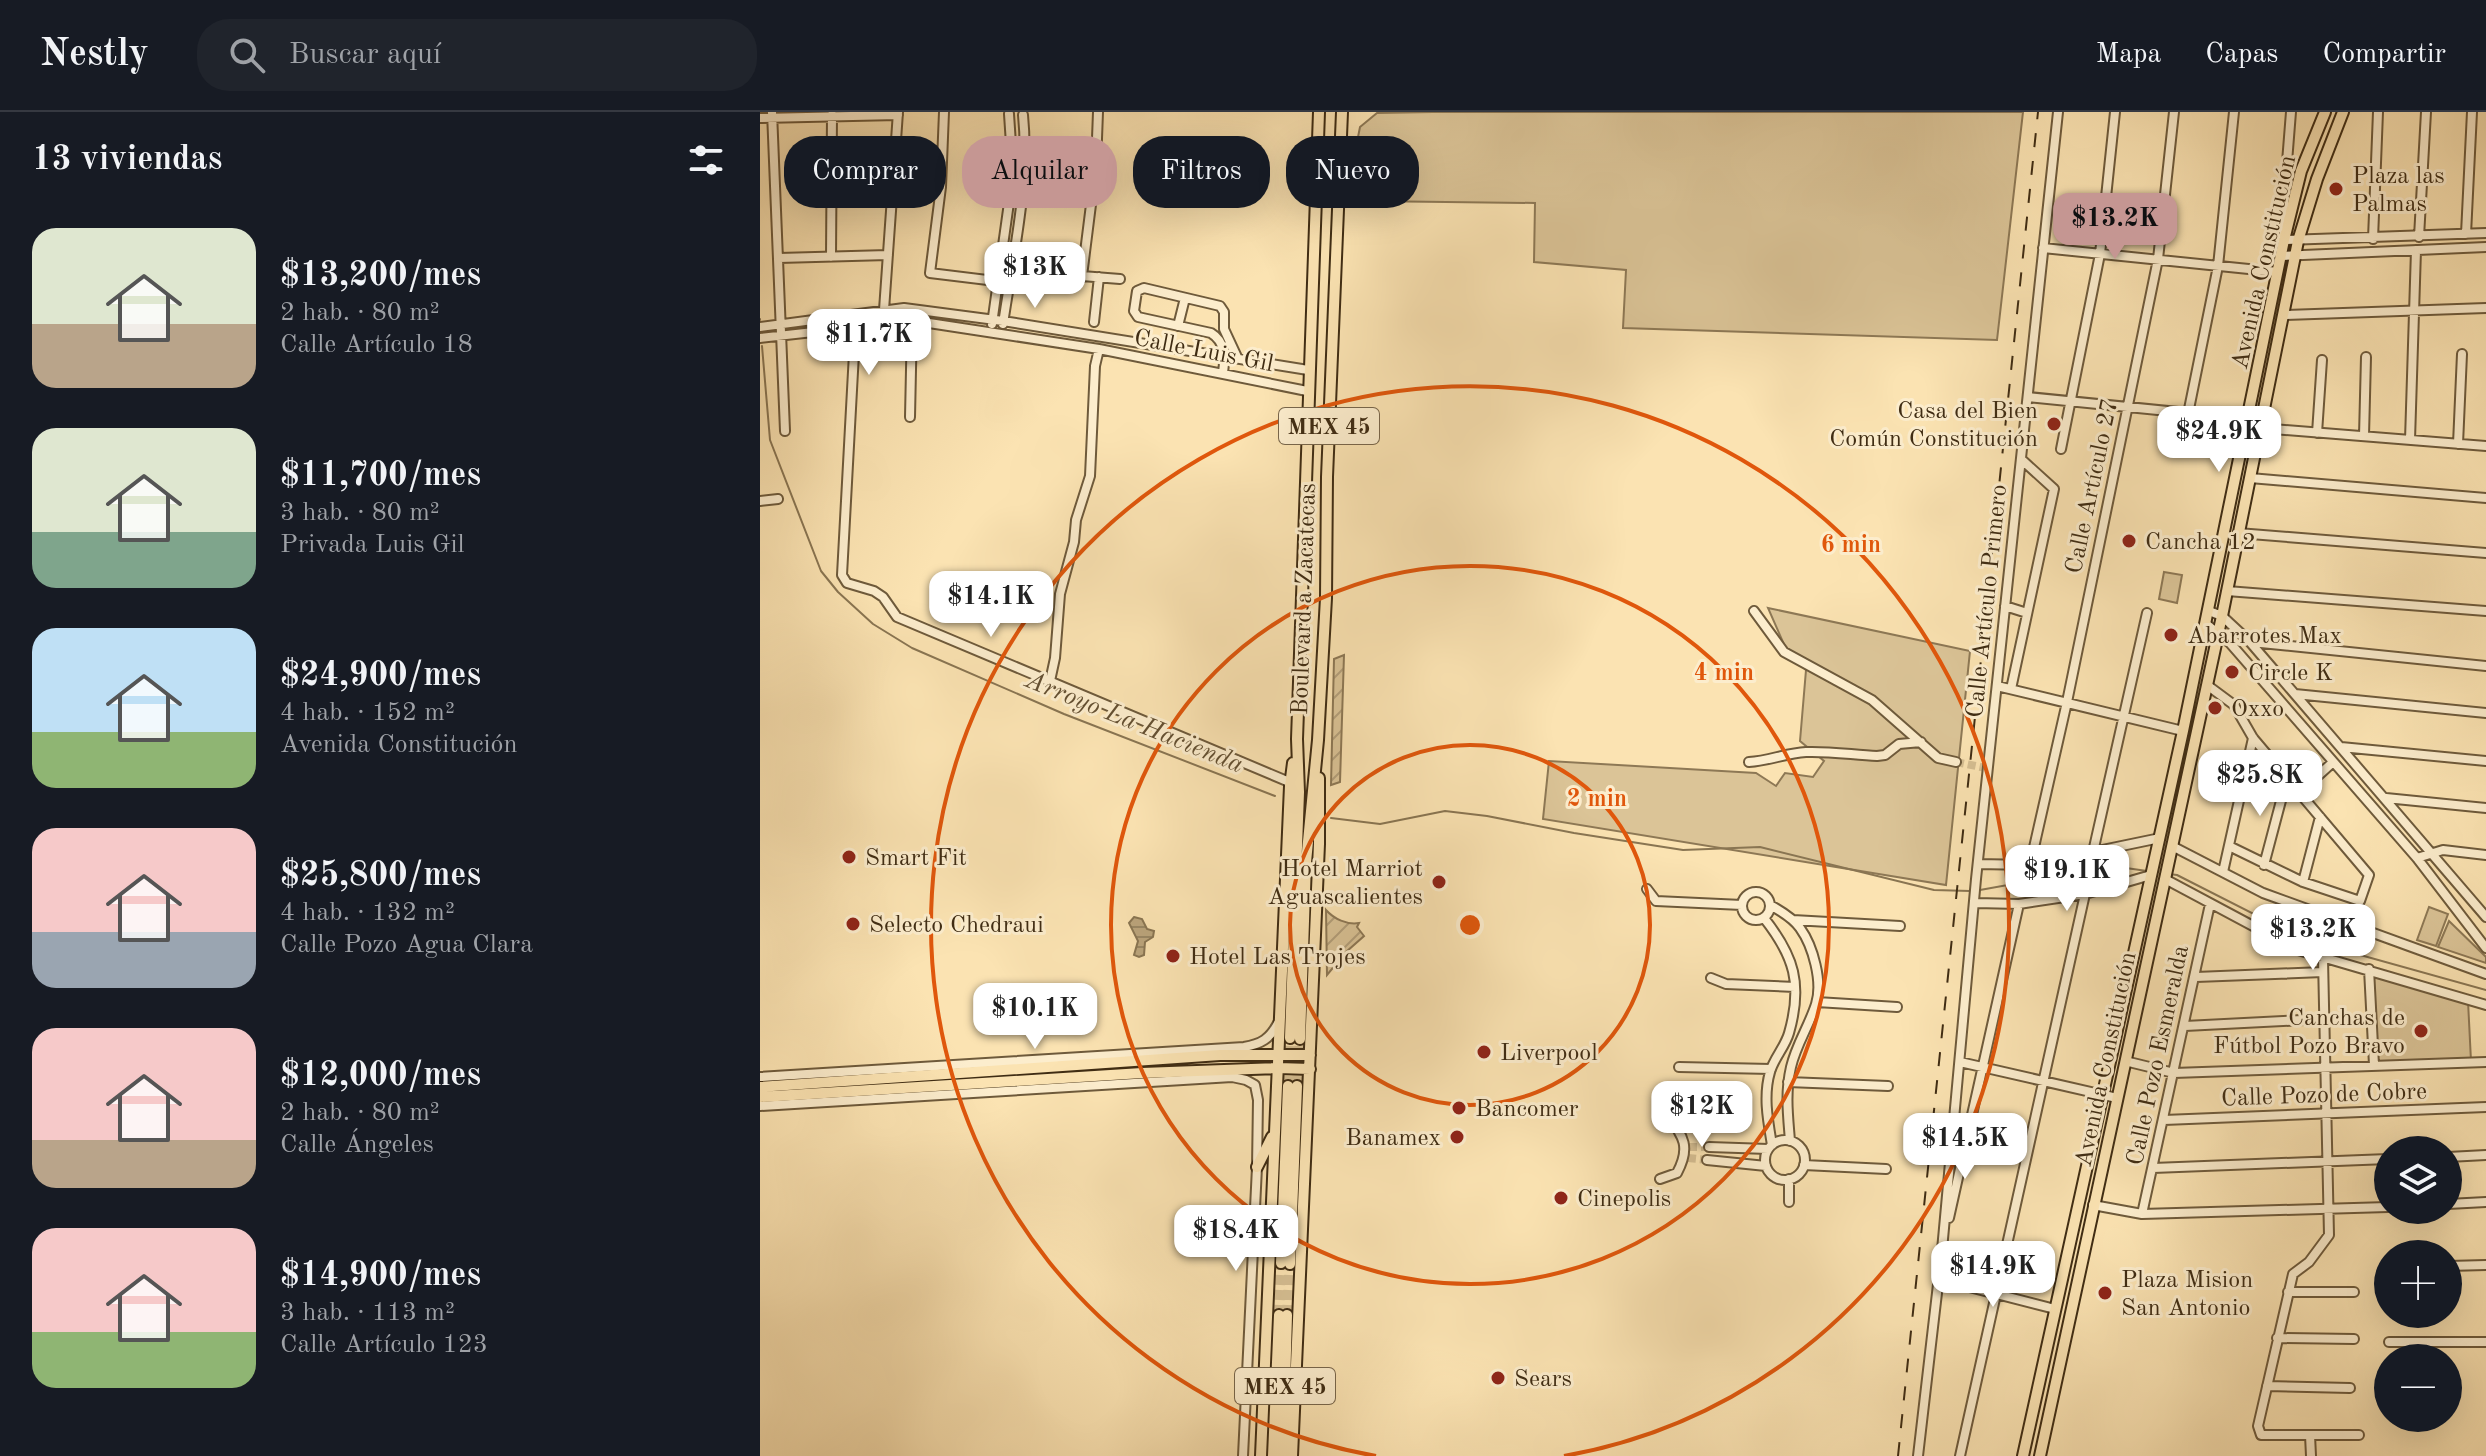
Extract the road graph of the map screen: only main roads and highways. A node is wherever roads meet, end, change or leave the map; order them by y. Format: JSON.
{"nodes":[{"id":1,"x":1319,"y":112,"type":"edge"},
{"id":2,"x":1342,"y":112,"type":"edge"},
{"id":3,"x":2325,"y":112,"type":"edge"},
{"id":4,"x":2343,"y":112,"type":"edge"},
{"id":5,"x":1318,"y":740,"type":"junction"},
{"id":6,"x":1295,"y":784,"type":"junction"},
{"id":7,"x":1207,"y":1050,"type":"road end"},
{"id":8,"x":1278,"y":1053,"type":"junction"},
{"id":9,"x":1118,"y":1055,"type":"road end"},
{"id":10,"x":1220,"y":1055,"type":"junction"},
{"id":11,"x":1310,"y":1055,"type":"junction"},
{"id":12,"x":1109,"y":1063,"type":"junction"},
{"id":13,"x":1278,"y":1068,"type":"junction"},
{"id":14,"x":1310,"y":1069,"type":"junction"},
{"id":15,"x":1142,"y":1073,"type":"junction"},
{"id":16,"x":909,"y":1076,"type":"junction"},
{"id":17,"x":1035,"y":1080,"type":"junction"},
{"id":18,"x":1164,"y":1081,"type":"road end"},
{"id":19,"x":953,"y":1085,"type":"junction"},
{"id":20,"x":1293,"y":1086,"type":"tunnel mouth"},
{"id":21,"x":760,"y":1087,"type":"edge"},
{"id":22,"x":1020,"y":1090,"type":"road end"},
{"id":23,"x":818,"y":1094,"type":"junction"},
{"id":24,"x":760,"y":1097,"type":"edge"},
{"id":25,"x":1274,"y":1132,"type":"junction"},
{"id":26,"x":1257,"y":1167,"type":"road end"},
{"id":27,"x":1286,"y":1264,"type":"tunnel mouth"},
{"id":28,"x":1261,"y":1456,"type":"edge"},
{"id":29,"x":1273,"y":1456,"type":"edge"},
{"id":30,"x":1283,"y":1456,"type":"edge"},
{"id":31,"x":1292,"y":1456,"type":"edge"},
{"id":32,"x":2023,"y":1456,"type":"edge"},
{"id":33,"x":2040,"y":1456,"type":"edge"}],
"edges":[{"from":1,"to":6,"type":"main road","name":"Boulevard a Zacatecas","number":"MEX 45"},
{"from":2,"to":5,"type":"main road","name":"Boulevard a Zacatecas","number":"MEX 45"},
{"from":3,"to":32,"type":"main road","name":"Avenida Constitución"},
{"from":4,"to":33,"type":"main road","name":"Avenida Constitución"},
{"from":5,"to":6,"type":"main road","name":"Boulevard a Zacatecas","number":"MEX 45"},
{"from":5,"to":11,"type":"main road"},
{"from":6,"to":8,"type":"main road"},
{"from":7,"to":10,"type":"main road"},
{"from":8,"to":10,"type":"main road"},
{"from":8,"to":11,"type":"main road"},
{"from":8,"to":13,"type":"main road"},
{"from":9,"to":12,"type":"main road"},
{"from":10,"to":12,"type":"main road"},
{"from":11,"to":14,"type":"main road"},
{"from":12,"to":16,"type":"main road"},
{"from":13,"to":14,"type":"main road"},
{"from":13,"to":15,"type":"main road"},
{"from":13,"to":25,"type":"main road"},
{"from":14,"to":31,"type":"main road"},
{"from":15,"to":17,"type":"main road"},
{"from":15,"to":18,"type":"main road"},
{"from":16,"to":19,"type":"main road"},
{"from":16,"to":21,"type":"main road"},
{"from":16,"to":23,"type":"main road"},
{"from":17,"to":19,"type":"main road"},
{"from":17,"to":22,"type":"main road"},
{"from":19,"to":23,"type":"main road"},
{"from":20,"to":27,"type":"main road"},
{"from":23,"to":24,"type":"main road"},
{"from":25,"to":26,"type":"main road"},
{"from":25,"to":28,"type":"main road"},
{"from":29,"to":30,"type":"main road","number":"MEX 45"}]}
